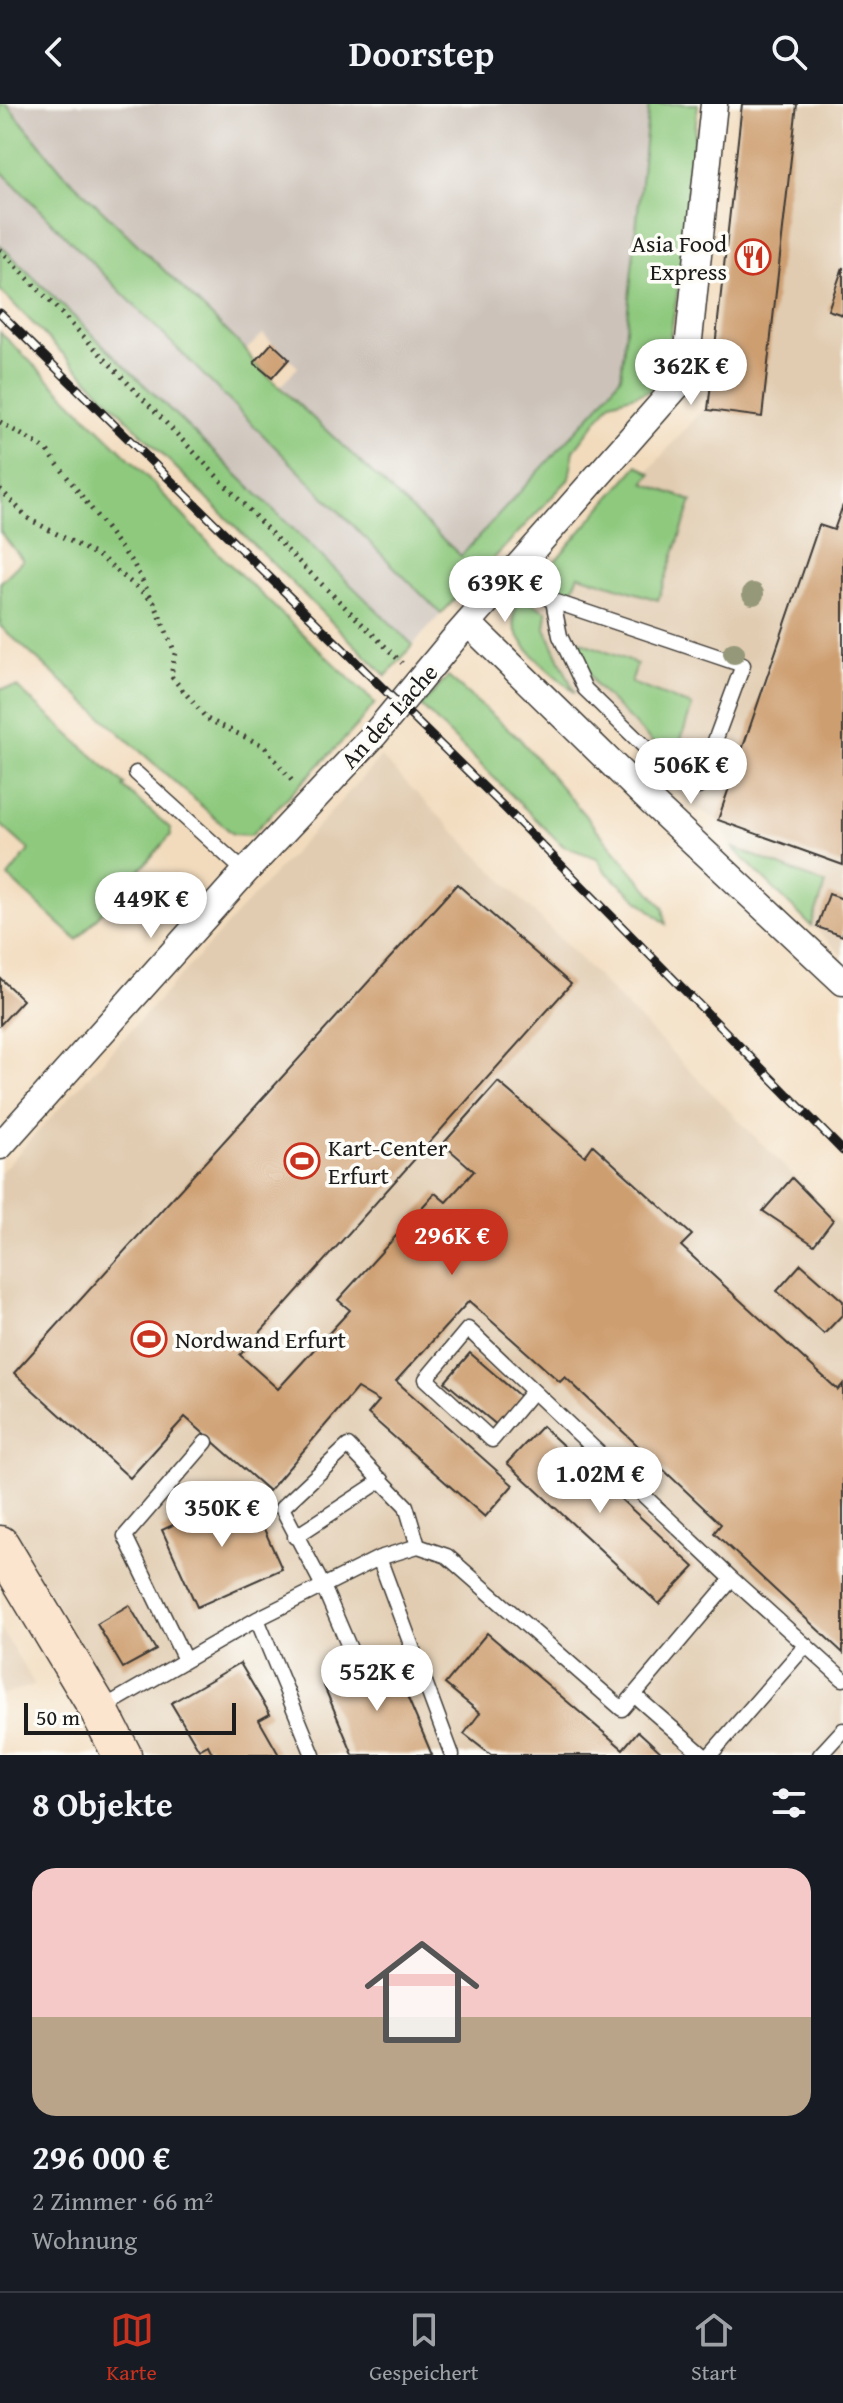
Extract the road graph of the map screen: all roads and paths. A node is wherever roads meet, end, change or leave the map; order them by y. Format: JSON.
{"nodes":[{"id":1,"x":714,"y":104,"type":"edge"},
{"id":2,"x":0,"y":249,"type":"edge"},
{"id":3,"x":0,"y":422,"type":"edge"},
{"id":4,"x":0,"y":489,"type":"edge"},
{"id":5,"x":513,"y":572,"type":"junction"},
{"id":6,"x":553,"y":601,"type":"junction"},
{"id":7,"x":154,"y":602,"type":"junction"},
{"id":8,"x":468,"y":623,"type":"junction"},
{"id":9,"x":420,"y":681,"type":"junction"},
{"id":10,"x":136,"y":773,"type":"dead end"},
{"id":11,"x":298,"y":789,"type":"dead end"},
{"id":12,"x":245,"y":872,"type":"junction"},
{"id":13,"x":843,"y":982,"type":"edge"},
{"id":14,"x":0,"y":1146,"type":"edge"},
{"id":15,"x":533,"y":1391,"type":"junction"},
{"id":16,"x":206,"y":1442,"type":"dead end"},
{"id":17,"x":382,"y":1480,"type":"junction"},
{"id":18,"x":295,"y":1537,"type":"junction"},
{"id":19,"x":0,"y":1545,"type":"edge"},
{"id":20,"x":418,"y":1546,"type":"junction"},
{"id":21,"x":379,"y":1558,"type":"junction"},
{"id":22,"x":732,"y":1579,"type":"junction"},
{"id":23,"x":323,"y":1586,"type":"junction"},
{"id":24,"x":257,"y":1619,"type":"junction"},
{"id":25,"x":806,"y":1645,"type":"junction"},
{"id":26,"x":185,"y":1660,"type":"junction"},
{"id":27,"x":356,"y":1663,"type":"dead end"},
{"id":28,"x":843,"y":1679,"type":"edge"},
{"id":29,"x":634,"y":1695,"type":"junction"},
{"id":30,"x":99,"y":1710,"type":"junction"},
{"id":31,"x":843,"y":1730,"type":"edge"},
{"id":32,"x":122,"y":1755,"type":"edge"},
{"id":33,"x":313,"y":1755,"type":"edge"},
{"id":34,"x":452,"y":1755,"type":"edge"},
{"id":35,"x":703,"y":1755,"type":"edge"},
{"id":36,"x":710,"y":1755,"type":"edge"},
{"id":37,"x":820,"y":1755,"type":"edge"}],
"edges":[{"from":1,"to":5,"type":"street","name":"An der Lache"},
{"from":2,"to":9,"type":"path"},
{"from":3,"to":7,"type":"path"},
{"from":4,"to":7,"type":"path"},
{"from":5,"to":6,"type":"lane"},
{"from":5,"to":8,"type":"street","name":"An der Lache"},
{"from":6,"to":6,"type":"lane"},
{"from":7,"to":11,"type":"path"},
{"from":8,"to":9,"type":"street","name":"An der Lache"},
{"from":8,"to":13,"type":"street"},
{"from":9,"to":12,"type":"street","name":"An der Lache"},
{"from":10,"to":12,"type":"lane"},
{"from":12,"to":14,"type":"street","name":"An der Lache"},
{"from":15,"to":15,"type":"lane"},
{"from":15,"to":22,"type":"lane"},
{"from":16,"to":26,"type":"lane"},
{"from":17,"to":18,"type":"lane"},
{"from":17,"to":18,"type":"lane"},
{"from":17,"to":20,"type":"lane"},
{"from":18,"to":23,"type":"lane"},
{"from":19,"to":30,"type":"main road"},
{"from":20,"to":21,"type":"lane"},
{"from":20,"to":29,"type":"lane"},
{"from":21,"to":23,"type":"lane"},
{"from":21,"to":34,"type":"lane"},
{"from":22,"to":25,"type":"lane"},
{"from":22,"to":29,"type":"lane"},
{"from":23,"to":24,"type":"lane"},
{"from":23,"to":27,"type":"lane"},
{"from":24,"to":26,"type":"lane"},
{"from":24,"to":33,"type":"lane"},
{"from":25,"to":28,"type":"lane"},
{"from":25,"to":36,"type":"lane"},
{"from":26,"to":30,"type":"lane"},
{"from":29,"to":35,"type":"lane"},
{"from":30,"to":32,"type":"main road"},
{"from":31,"to":37,"type":"lane"}]}
